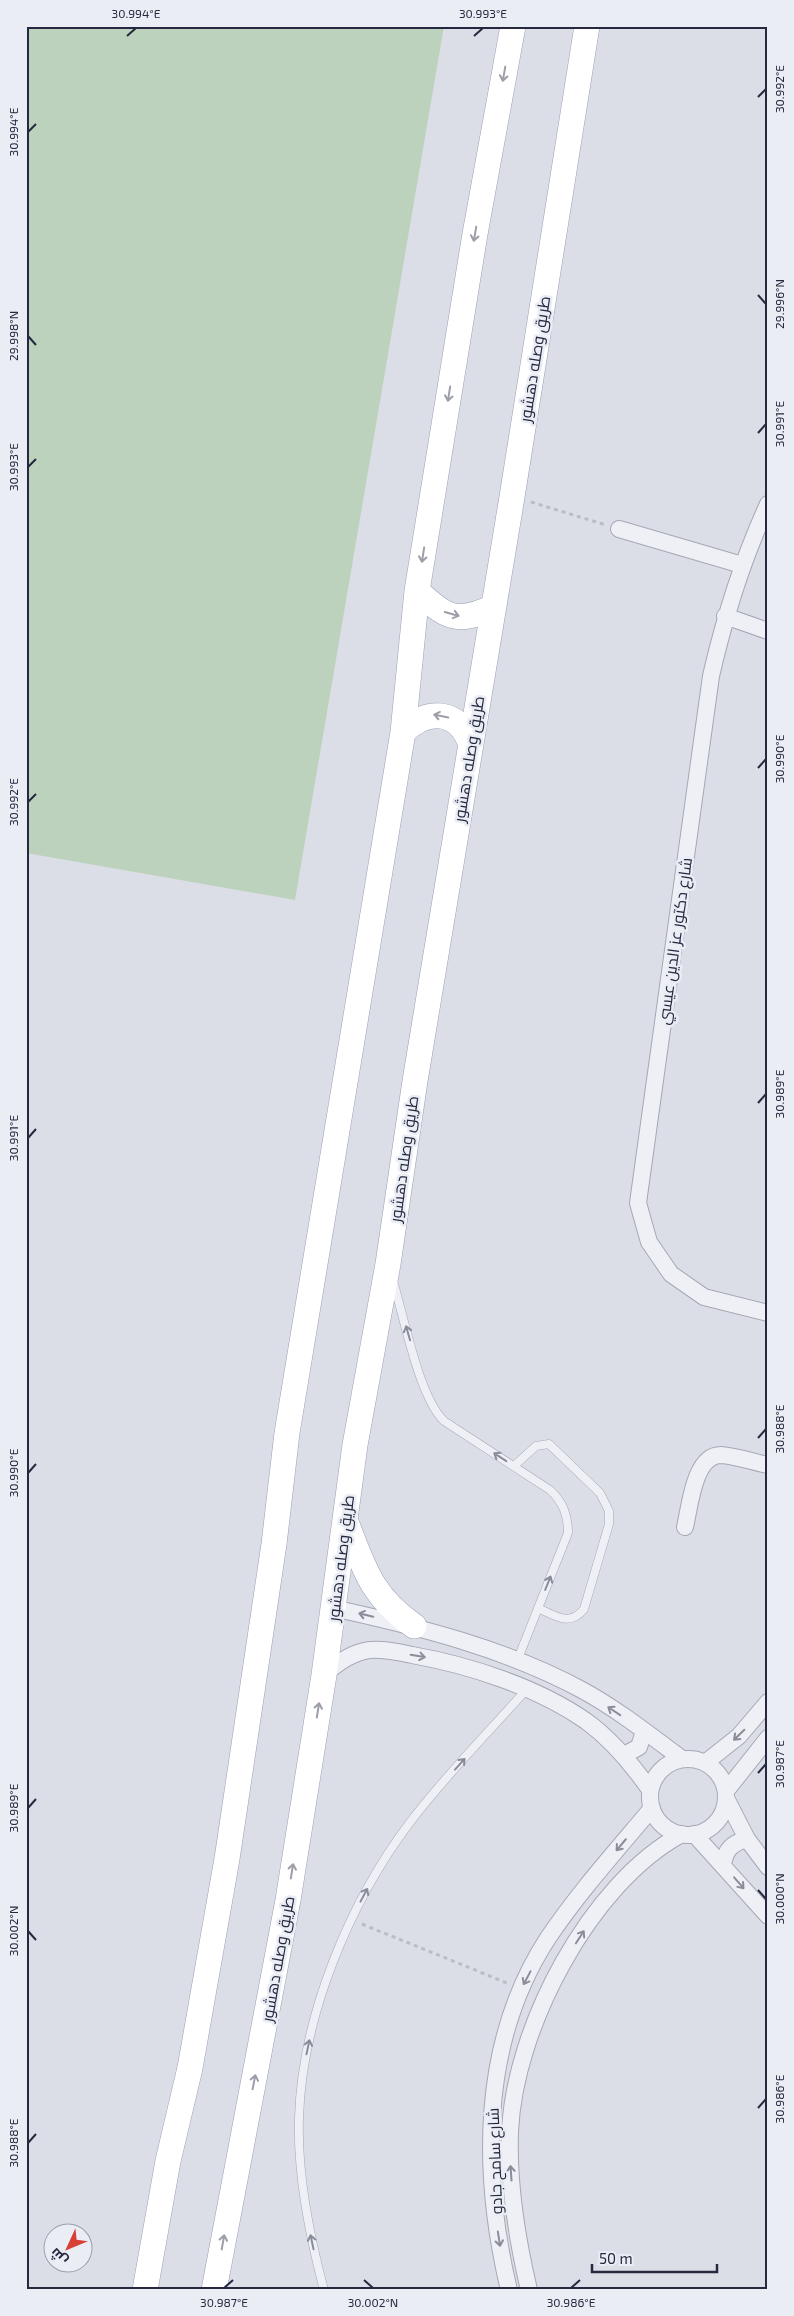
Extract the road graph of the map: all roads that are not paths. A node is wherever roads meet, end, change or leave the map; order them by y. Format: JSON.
{"nodes":[{"id":1,"x":513,"y":26,"type":"edge"},
{"id":2,"x":587,"y":26,"type":"edge"},
{"id":3,"x":768,"y":504,"type":"edge"},
{"id":4,"x":619,"y":529,"type":"road end"},
{"id":5,"x":742,"y":565,"type":"junction"},
{"id":6,"x":417,"y":591,"type":"junction"},
{"id":7,"x":493,"y":606,"type":"junction"},
{"id":8,"x":725,"y":616,"type":"junction"},
{"id":9,"x":768,"y":631,"type":"edge"},
{"id":10,"x":403,"y":732,"type":"junction"},
{"id":11,"x":471,"y":745,"type":"junction"},
{"id":12,"x":388,"y":1264,"type":"junction"},
{"id":13,"x":768,"y":1313,"type":"edge"},
{"id":14,"x":768,"y":1465,"type":"edge"},
{"id":15,"x":514,"y":1466,"type":"junction"},
{"id":16,"x":344,"y":1518,"type":"junction"},
{"id":17,"x":685,"y":1527,"type":"dead end"},
{"id":18,"x":333,"y":1608,"type":"junction"},
{"id":19,"x":538,"y":1608,"type":"junction"},
{"id":20,"x":414,"y":1626,"type":"junction"},
{"id":21,"x":450,"y":1636,"type":"junction"},
{"id":22,"x":444,"y":1660,"type":"junction"},
{"id":23,"x":517,"y":1660,"type":"junction"},
{"id":24,"x":324,"y":1675,"type":"junction"},
{"id":25,"x":526,"y":1690,"type":"junction"},
{"id":26,"x":768,"y":1702,"type":"edge"},
{"id":27,"x":644,"y":1731,"type":"junction"},
{"id":28,"x":768,"y":1738,"type":"edge"},
{"id":29,"x":624,"y":1755,"type":"junction"},
{"id":30,"x":682,"y":1759,"type":"junction"},
{"id":31,"x":705,"y":1763,"type":"junction"},
{"id":32,"x":650,"y":1790,"type":"junction"},
{"id":33,"x":726,"y":1794,"type":"junction"},
{"id":34,"x":652,"y":1808,"type":"junction"},
{"id":35,"x":688,"y":1834,"type":"junction"},
{"id":36,"x":747,"y":1839,"type":"junction"},
{"id":37,"x":723,"y":1865,"type":"junction"},
{"id":38,"x":768,"y":1867,"type":"edge"},
{"id":39,"x":768,"y":1916,"type":"edge"},
{"id":40,"x":145,"y":2290,"type":"edge"},
{"id":41,"x":214,"y":2290,"type":"edge"},
{"id":42,"x":324,"y":2290,"type":"edge"},
{"id":43,"x":509,"y":2290,"type":"edge"},
{"id":44,"x":529,"y":2290,"type":"edge"}],
"edges":[{"from":1,"to":6,"type":"main road","one_way":true},
{"from":2,"to":7,"type":"main road","name":"طريق وصله دهشور"},
{"from":3,"to":5,"type":"street","name":"شارع دكتور عز الدين عيسي"},
{"from":4,"to":5,"type":"street"},
{"from":5,"to":8,"type":"street","name":"شارع دكتور عز الدين عيسي"},
{"from":6,"to":7,"type":"main road","one_way":true},
{"from":6,"to":10,"type":"main road"},
{"from":7,"to":11,"type":"main road","name":"طريق وصله دهشور"},
{"from":8,"to":9,"type":"street"},
{"from":8,"to":13,"type":"street","name":"شارع دكتور عز الدين عيسي"},
{"from":11,"to":10,"type":"main road","one_way":true},
{"from":10,"to":40,"type":"main road"},
{"from":11,"to":12,"type":"main road","name":"طريق وصله دهشور"},
{"from":15,"to":12,"type":"lane","one_way":true},
{"from":12,"to":16,"type":"main road","name":"طريق وصله دهشور"},
{"from":14,"to":17,"type":"street"},
{"from":19,"to":15,"type":"lane","one_way":true},
{"from":15,"to":19,"type":"lane"},
{"from":16,"to":18,"type":"main road","name":"طريق وصله دهشور"},
{"from":16,"to":20,"type":"main road"},
{"from":20,"to":18,"type":"street","one_way":true},
{"from":18,"to":24,"type":"main road","name":"طريق وصله دهشور"},
{"from":19,"to":23,"type":"lane"},
{"from":20,"to":21,"type":"street"},
{"from":21,"to":22,"type":"street"},
{"from":21,"to":23,"type":"street"},
{"from":24,"to":22,"type":"street","one_way":true},
{"from":22,"to":25,"type":"street"},
{"from":27,"to":23,"type":"street","one_way":true},
{"from":41,"to":24,"type":"main road","name":"طريق وصله دهشور","one_way":true},
{"from":25,"to":29,"type":"street"},
{"from":42,"to":25,"type":"lane","one_way":true},
{"from":26,"to":31,"type":"street","one_way":true},
{"from":27,"to":29,"type":"street"},
{"from":27,"to":30,"type":"street"},
{"from":28,"to":33,"type":"street"},
{"from":29,"to":32,"type":"street"},
{"from":30,"to":31,"type":"street"},
{"from":30,"to":32,"type":"street"},
{"from":31,"to":33,"type":"street"},
{"from":32,"to":34,"type":"street"},
{"from":33,"to":35,"type":"street"},
{"from":33,"to":36,"type":"street"},
{"from":34,"to":35,"type":"street"},
{"from":34,"to":43,"type":"street","name":"شارع سامح جادو","one_way":true},
{"from":35,"to":37,"type":"street"},
{"from":44,"to":35,"type":"street","name":"شارع سامح جادو","one_way":true},
{"from":36,"to":37,"type":"street"},
{"from":36,"to":38,"type":"street"},
{"from":37,"to":39,"type":"street","one_way":true}]}
